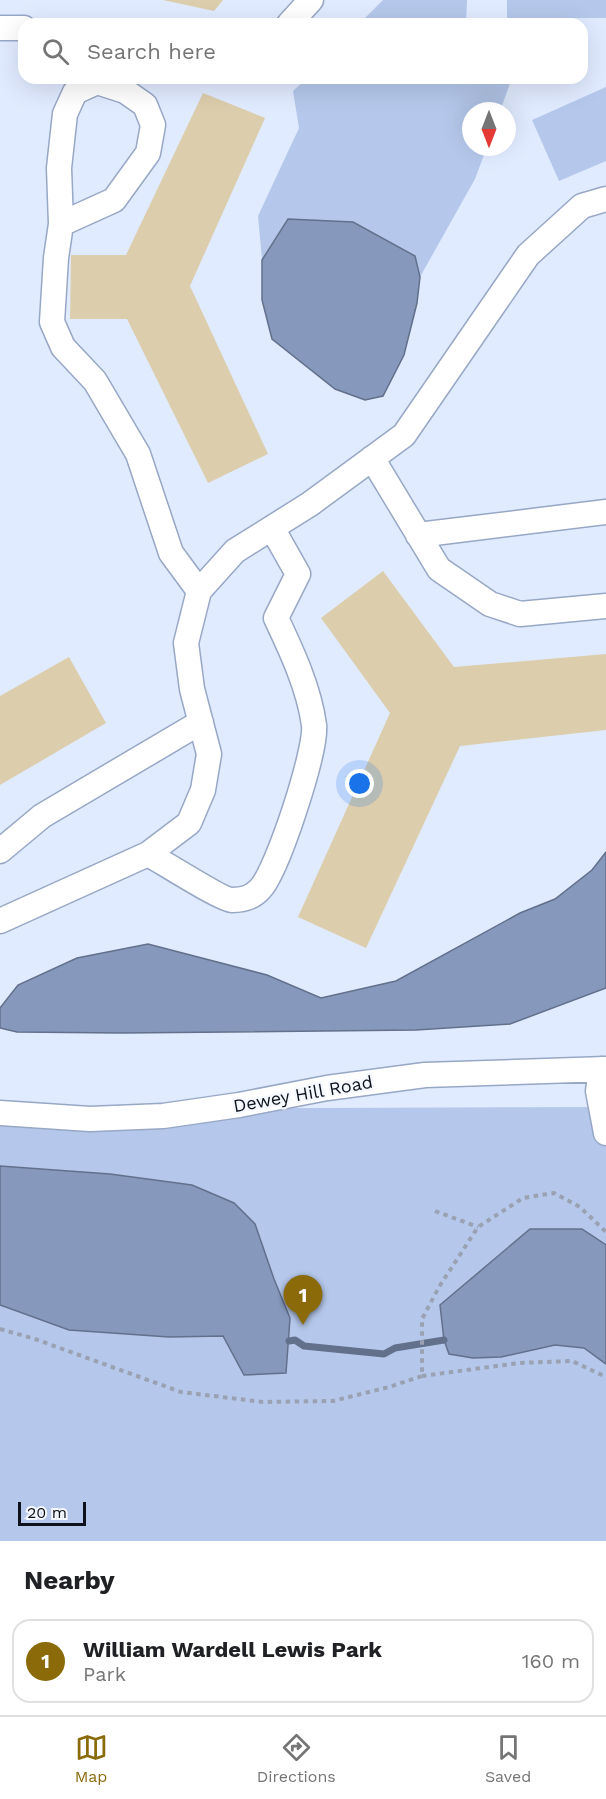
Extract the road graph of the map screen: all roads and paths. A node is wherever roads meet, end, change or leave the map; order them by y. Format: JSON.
{"nodes":[{"id":1,"x":311,"y":0,"type":"edge"},
{"id":2,"x":294,"y":18,"type":"edge"},
{"id":3,"x":0,"y":28,"type":"edge"},
{"id":4,"x":18,"y":28,"type":"edge"},
{"id":5,"x":93,"y":84,"type":"edge"},
{"id":6,"x":103,"y":84,"type":"edge"},
{"id":7,"x":606,"y":199,"type":"edge"},
{"id":8,"x":61,"y":224,"type":"junction"},
{"id":9,"x":372,"y":458,"type":"junction"},
{"id":10,"x":606,"y":512,"type":"edge"},
{"id":11,"x":272,"y":528,"type":"junction"},
{"id":12,"x":418,"y":534,"type":"junction"},
{"id":13,"x":199,"y":591,"type":"junction"},
{"id":14,"x":606,"y":606,"type":"edge"},
{"id":15,"x":201,"y":722,"type":"junction"},
{"id":16,"x":0,"y":851,"type":"edge"},
{"id":17,"x":148,"y":854,"type":"junction"},
{"id":18,"x":0,"y":921,"type":"edge"},
{"id":19,"x":603,"y":1069,"type":"edge"},
{"id":20,"x":0,"y":1113,"type":"edge"},
{"id":21,"x":606,"y":1134,"type":"edge"},
{"id":22,"x":435,"y":1211,"type":"dead end"},
{"id":23,"x":478,"y":1227,"type":"junction"},
{"id":24,"x":606,"y":1232,"type":"edge"},
{"id":25,"x":0,"y":1329,"type":"edge"},
{"id":26,"x":422,"y":1376,"type":"junction"},
{"id":27,"x":606,"y":1377,"type":"edge"}],
"edges":[{"from":1,"to":2,"type":"street"},
{"from":3,"to":4,"type":"street"},
{"from":5,"to":8,"type":"street"},
{"from":6,"to":8,"type":"street"},
{"from":7,"to":9,"type":"street"},
{"from":8,"to":13,"type":"street"},
{"from":9,"to":11,"type":"street"},
{"from":9,"to":12,"type":"street"},
{"from":10,"to":12,"type":"street"},
{"from":11,"to":13,"type":"street"},
{"from":11,"to":17,"type":"street"},
{"from":12,"to":14,"type":"street"},
{"from":13,"to":15,"type":"street"},
{"from":15,"to":16,"type":"street"},
{"from":15,"to":17,"type":"street"},
{"from":17,"to":18,"type":"street"},
{"from":19,"to":20,"type":"street","name":"Dewey Hill Road"},
{"from":19,"to":21,"type":"street"},
{"from":22,"to":23,"type":"path"},
{"from":23,"to":24,"type":"path"},
{"from":23,"to":26,"type":"path"},
{"from":25,"to":26,"type":"path"},
{"from":26,"to":27,"type":"path"}]}
